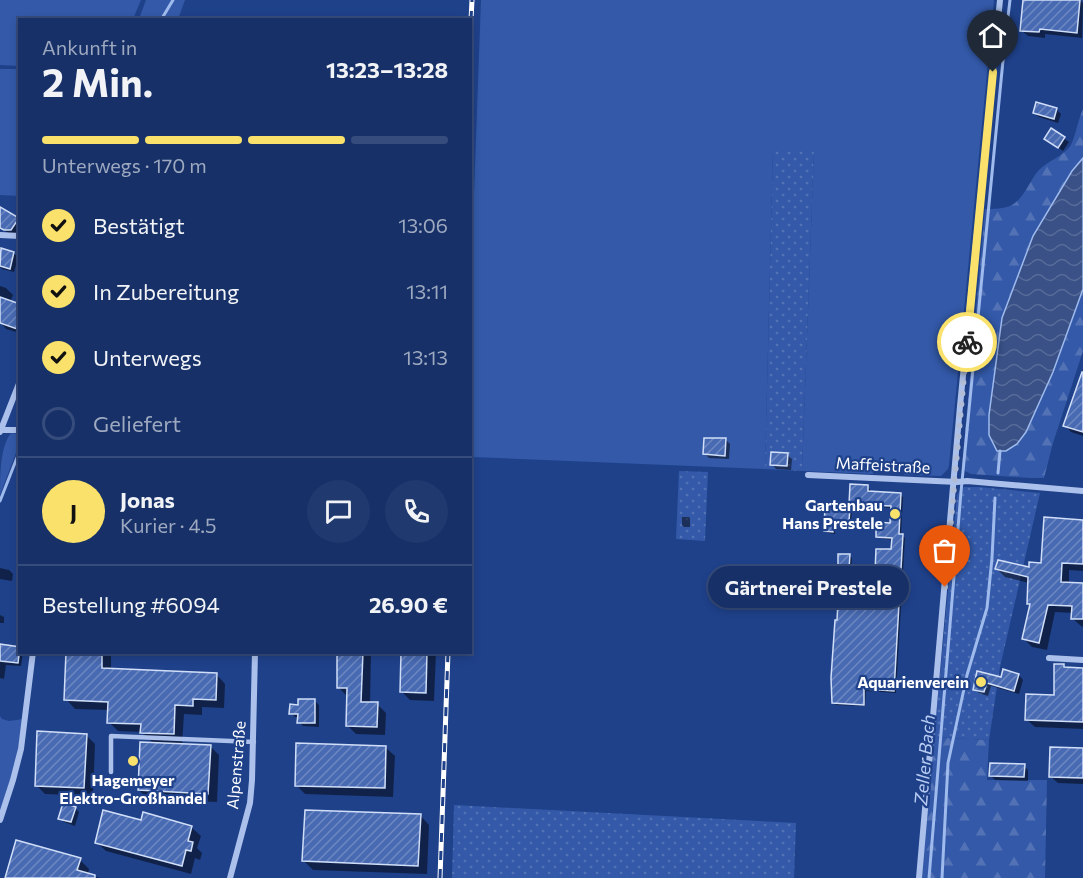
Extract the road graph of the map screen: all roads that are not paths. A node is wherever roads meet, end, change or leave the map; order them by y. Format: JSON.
{"nodes":[{"id":1,"x":1000,"y":0,"type":"edge"},
{"id":2,"x":0,"y":235,"type":"edge"},
{"id":3,"x":18,"y":236,"type":"edge"},
{"id":4,"x":18,"y":386,"type":"edge"},
{"id":5,"x":0,"y":430,"type":"edge"},
{"id":6,"x":18,"y":430,"type":"edge"},
{"id":7,"x":808,"y":475,"type":"dead end"},
{"id":8,"x":955,"y":482,"type":"junction"},
{"id":9,"x":1083,"y":491,"type":"edge"},
{"id":10,"x":33,"y":654,"type":"edge"},
{"id":11,"x":255,"y":654,"type":"edge"},
{"id":12,"x":1049,"y":658,"type":"dead end"},
{"id":13,"x":1083,"y":660,"type":"edge"},
{"id":14,"x":254,"y":742,"type":"junction"},
{"id":15,"x":111,"y":772,"type":"dead end"},
{"id":16,"x":0,"y":820,"type":"edge"},
{"id":17,"x":230,"y":878,"type":"edge"},
{"id":18,"x":919,"y":878,"type":"edge"}],
"edges":[{"from":1,"to":8,"type":"street"},
{"from":2,"to":3,"type":"street"},
{"from":4,"to":5,"type":"street"},
{"from":5,"to":6,"type":"street"},
{"from":7,"to":8,"type":"street","name":"Maffeistraße"},
{"from":8,"to":9,"type":"street","name":"Maffeistraße"},
{"from":8,"to":18,"type":"street"},
{"from":10,"to":16,"type":"street"},
{"from":11,"to":14,"type":"street","name":"Alpenstraße"},
{"from":12,"to":13,"type":"street"},
{"from":14,"to":15,"type":"lane"},
{"from":14,"to":17,"type":"street","name":"Alpenstraße"}]}
